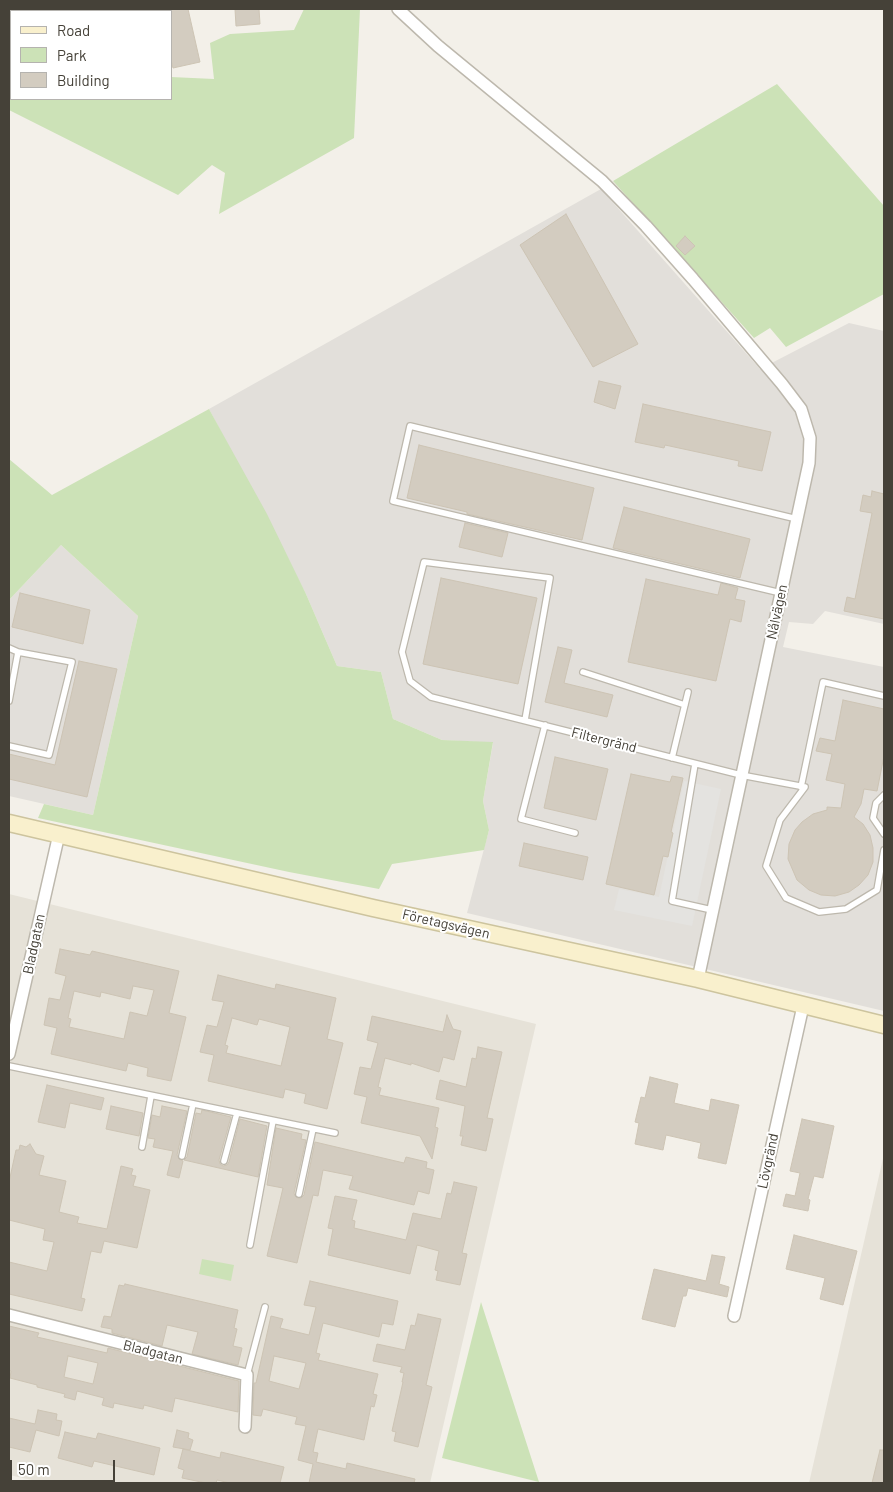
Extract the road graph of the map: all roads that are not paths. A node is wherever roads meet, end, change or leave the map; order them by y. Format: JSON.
{"nodes":[{"id":1,"x":398,"y":9,"type":"edge"},
{"id":2,"x":797,"y":519,"type":"junction"},
{"id":3,"x":781,"y":593,"type":"junction"},
{"id":4,"x":9,"y":648,"type":"edge"},
{"id":5,"x":18,"y":652,"type":"junction"},
{"id":6,"x":583,"y":672,"type":"dead end"},
{"id":7,"x":688,"y":692,"type":"dead end"},
{"id":8,"x":884,"y":696,"type":"edge"},
{"id":9,"x":9,"y":701,"type":"edge"},
{"id":10,"x":685,"y":705,"type":"junction"},
{"id":11,"x":525,"y":720,"type":"junction"},
{"id":12,"x":545,"y":725,"type":"junction"},
{"id":13,"x":9,"y":746,"type":"edge"},
{"id":14,"x":672,"y":758,"type":"junction"},
{"id":15,"x":695,"y":764,"type":"junction"},
{"id":16,"x":741,"y":776,"type":"junction"},
{"id":17,"x":800,"y":787,"type":"junction"},
{"id":18,"x":884,"y":795,"type":"edge"},
{"id":19,"x":9,"y":822,"type":"edge"},
{"id":20,"x":575,"y":833,"type":"dead end"},
{"id":21,"x":59,"y":834,"type":"junction"},
{"id":22,"x":884,"y":834,"type":"edge"},
{"id":23,"x":884,"y":850,"type":"edge"},
{"id":24,"x":712,"y":910,"type":"junction"},
{"id":25,"x":698,"y":979,"type":"junction"},
{"id":26,"x":803,"y":1006,"type":"junction"},
{"id":27,"x":884,"y":1026,"type":"edge"},
{"id":28,"x":9,"y":1054,"type":"edge"},
{"id":29,"x":9,"y":1066,"type":"edge"},
{"id":30,"x":151,"y":1096,"type":"junction"},
{"id":31,"x":193,"y":1104,"type":"junction"},
{"id":32,"x":237,"y":1114,"type":"junction"},
{"id":33,"x":273,"y":1121,"type":"junction"},
{"id":34,"x":314,"y":1130,"type":"junction"},
{"id":35,"x":335,"y":1133,"type":"dead end"},
{"id":36,"x":142,"y":1147,"type":"dead end"},
{"id":37,"x":182,"y":1156,"type":"dead end"},
{"id":38,"x":224,"y":1161,"type":"dead end"},
{"id":39,"x":299,"y":1194,"type":"dead end"},
{"id":40,"x":250,"y":1245,"type":"dead end"},
{"id":41,"x":265,"y":1307,"type":"dead end"},
{"id":42,"x":9,"y":1315,"type":"edge"},
{"id":43,"x":734,"y":1316,"type":"dead end"},
{"id":44,"x":247,"y":1375,"type":"junction"},
{"id":45,"x":245,"y":1427,"type":"dead end"}],
"edges":[{"from":1,"to":2,"type":"street","name":"Nålvägen"},
{"from":2,"to":3,"type":"street","name":"Nålvägen"},
{"from":2,"to":3,"type":"lane"},
{"from":3,"to":16,"type":"street","name":"Nålvägen"},
{"from":4,"to":5,"type":"lane"},
{"from":5,"to":9,"type":"lane"},
{"from":5,"to":13,"type":"lane"},
{"from":6,"to":10,"type":"lane"},
{"from":7,"to":10,"type":"lane"},
{"from":8,"to":17,"type":"lane"},
{"from":10,"to":14,"type":"lane"},
{"from":11,"to":11,"type":"lane","name":"Filtergränd"},
{"from":11,"to":12,"type":"lane","name":"Filtergränd"},
{"from":12,"to":14,"type":"lane","name":"Filtergränd"},
{"from":12,"to":20,"type":"lane"},
{"from":14,"to":15,"type":"lane","name":"Filtergränd"},
{"from":15,"to":16,"type":"lane","name":"Filtergränd"},
{"from":15,"to":24,"type":"lane"},
{"from":16,"to":17,"type":"lane","name":"Filtergränd"},
{"from":16,"to":24,"type":"street","name":"Nålvägen"},
{"from":17,"to":23,"type":"lane"},
{"from":18,"to":22,"type":"lane"},
{"from":19,"to":21,"type":"street","name":"Företagsvägen"},
{"from":21,"to":25,"type":"street","name":"Företagsvägen"},
{"from":21,"to":28,"type":"street","name":"Bladgatan"},
{"from":24,"to":25,"type":"street","name":"Nålvägen"},
{"from":25,"to":26,"type":"street","name":"Företagsvägen"},
{"from":26,"to":27,"type":"street","name":"Företagsvägen"},
{"from":26,"to":43,"type":"street","name":"Lövgränd"},
{"from":29,"to":30,"type":"lane"},
{"from":30,"to":31,"type":"lane"},
{"from":30,"to":36,"type":"lane"},
{"from":31,"to":32,"type":"lane"},
{"from":31,"to":37,"type":"lane"},
{"from":32,"to":33,"type":"lane"},
{"from":32,"to":38,"type":"lane"},
{"from":33,"to":34,"type":"lane"},
{"from":33,"to":40,"type":"lane"},
{"from":34,"to":35,"type":"lane"},
{"from":34,"to":39,"type":"lane"},
{"from":41,"to":44,"type":"lane"},
{"from":42,"to":44,"type":"street","name":"Bladgatan"},
{"from":44,"to":45,"type":"street"}]}
